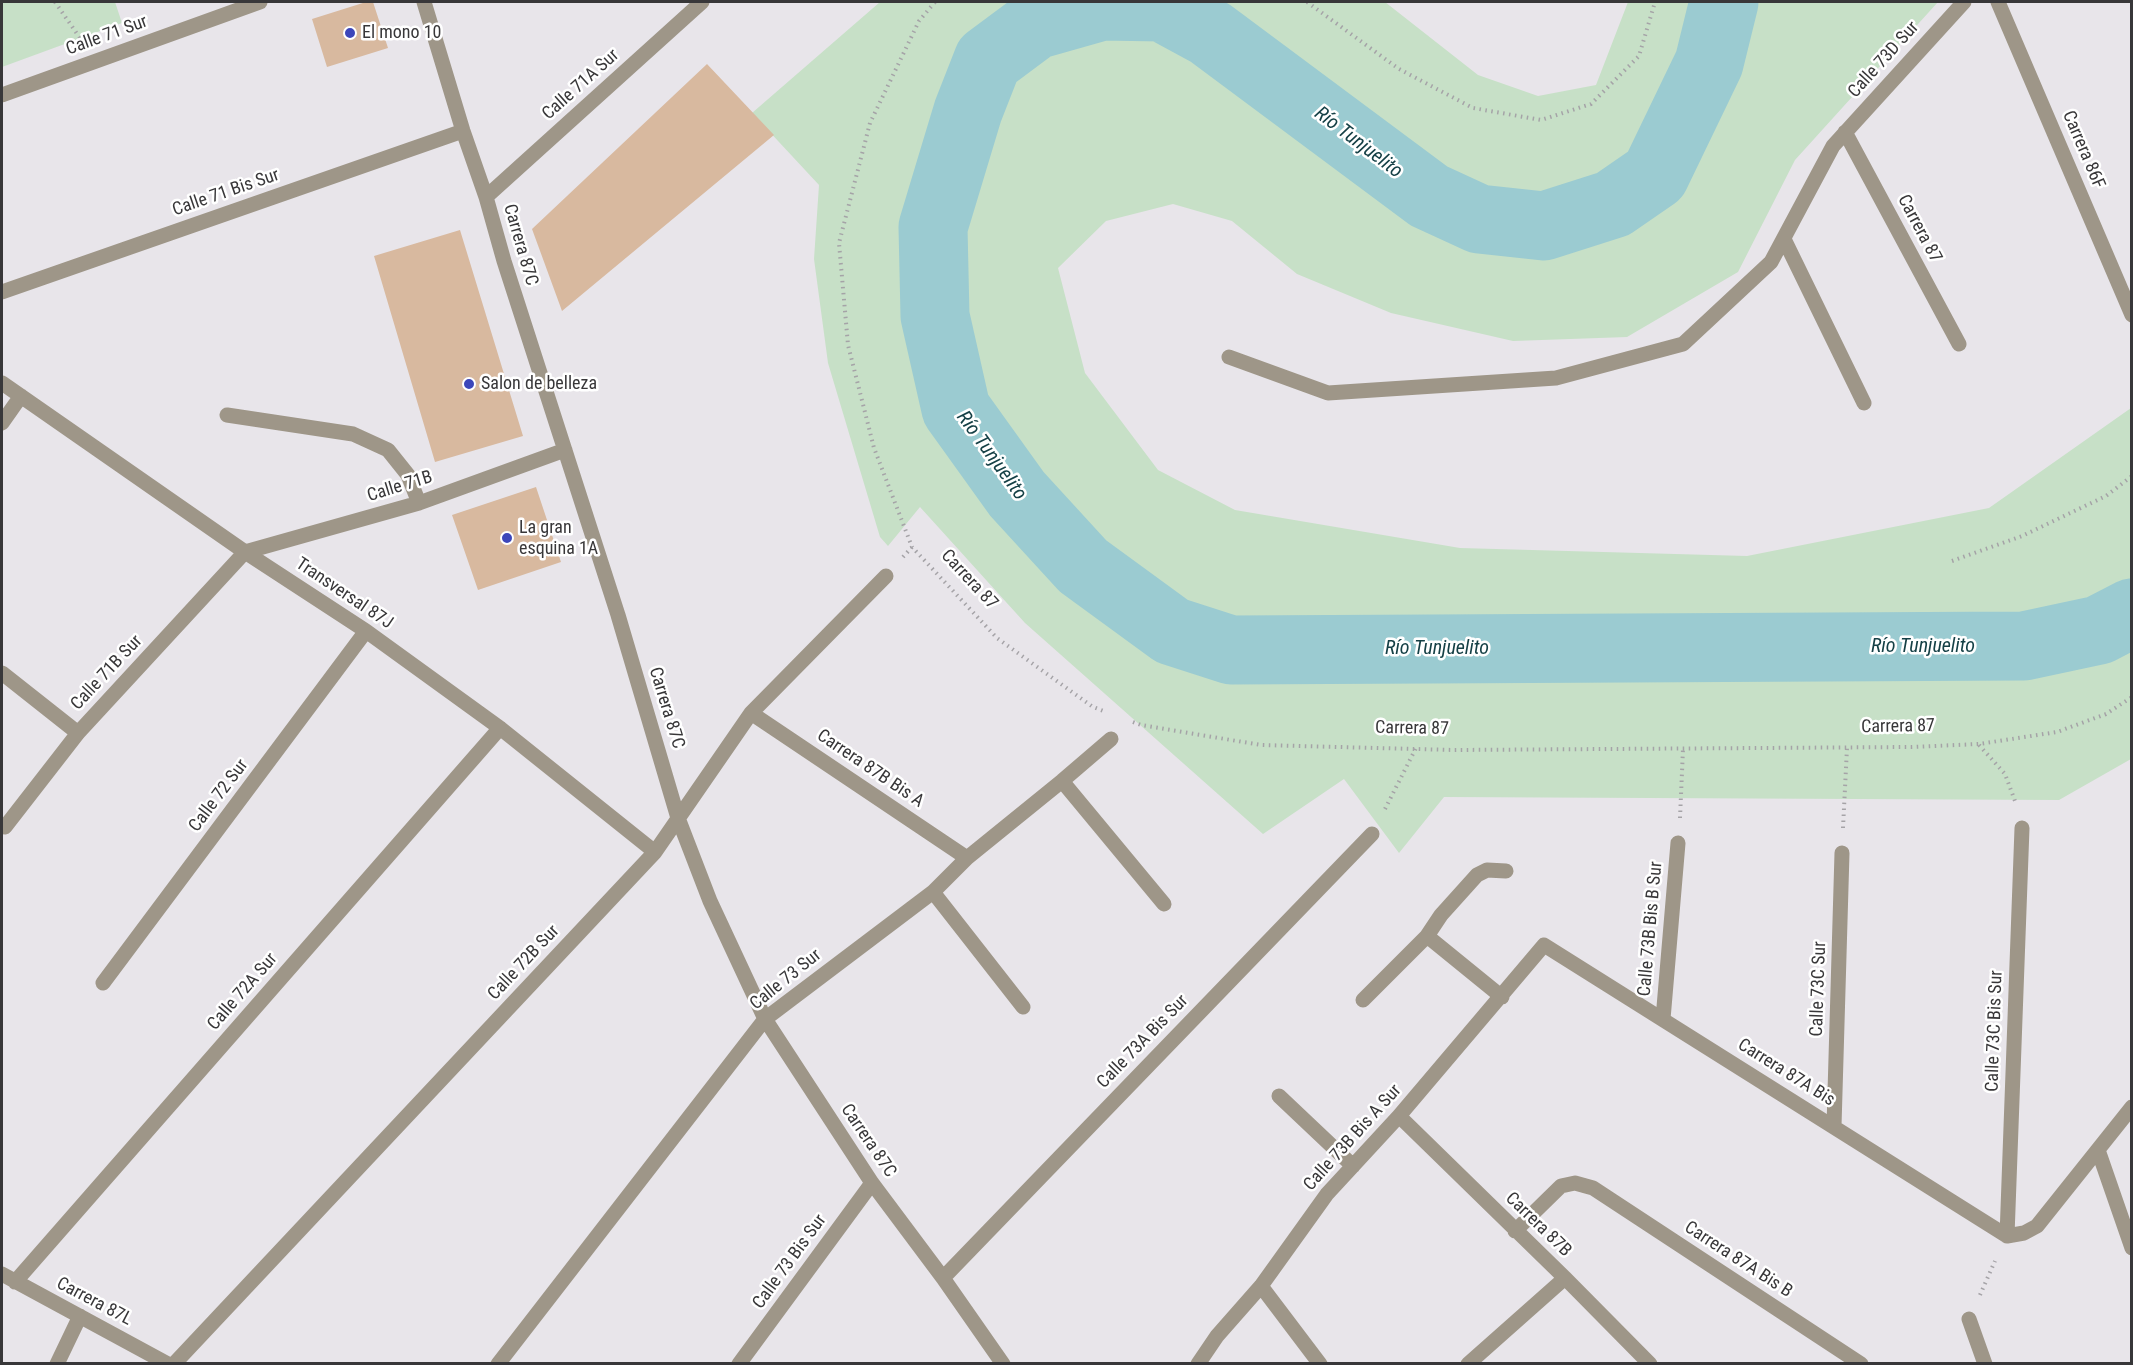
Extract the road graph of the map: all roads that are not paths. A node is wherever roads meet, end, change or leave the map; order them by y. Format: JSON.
{"nodes":[{"id":1,"x":260,"y":2,"type":"edge"},
{"id":2,"x":424,"y":2,"type":"edge"},
{"id":3,"x":702,"y":2,"type":"edge"},
{"id":4,"x":1964,"y":2,"type":"edge"},
{"id":5,"x":1998,"y":2,"type":"edge"},
{"id":6,"x":2,"y":95,"type":"edge"},
{"id":7,"x":463,"y":131,"type":"junction"},
{"id":8,"x":1845,"y":132,"type":"junction"},
{"id":9,"x":486,"y":197,"type":"junction"},
{"id":10,"x":1784,"y":239,"type":"junction"},
{"id":11,"x":2,"y":292,"type":"edge"},
{"id":12,"x":2132,"y":315,"type":"edge"},
{"id":13,"x":1959,"y":344,"type":"dead end"},
{"id":14,"x":1229,"y":357,"type":"dead end"},
{"id":15,"x":2,"y":383,"type":"edge"},
{"id":16,"x":21,"y":396,"type":"junction"},
{"id":17,"x":1864,"y":403,"type":"dead end"},
{"id":18,"x":227,"y":415,"type":"dead end"},
{"id":19,"x":2,"y":423,"type":"edge"},
{"id":20,"x":565,"y":450,"type":"junction"},
{"id":21,"x":419,"y":503,"type":"junction"},
{"id":22,"x":245,"y":552,"type":"junction"},
{"id":23,"x":886,"y":576,"type":"dead end"},
{"id":24,"x":366,"y":631,"type":"junction"},
{"id":25,"x":2,"y":673,"type":"edge"},
{"id":26,"x":751,"y":713,"type":"junction"},
{"id":27,"x":500,"y":728,"type":"junction"},
{"id":28,"x":78,"y":733,"type":"junction"},
{"id":29,"x":1111,"y":738,"type":"dead end"},
{"id":30,"x":1062,"y":781,"type":"junction"},
{"id":31,"x":678,"y":818,"type":"junction"},
{"id":32,"x":5,"y":826,"type":"dead end"},
{"id":33,"x":2022,"y":828,"type":"road end"},
{"id":34,"x":1372,"y":834,"type":"road end"},
{"id":35,"x":1678,"y":843,"type":"road end"},
{"id":36,"x":655,"y":852,"type":"junction"},
{"id":37,"x":1842,"y":852,"type":"road end"},
{"id":38,"x":967,"y":858,"type":"junction"},
{"id":39,"x":1506,"y":871,"type":"dead end"},
{"id":40,"x":933,"y":892,"type":"junction"},
{"id":41,"x":1164,"y":904,"type":"dead end"},
{"id":42,"x":1427,"y":936,"type":"junction"},
{"id":43,"x":1544,"y":945,"type":"joint"},
{"id":44,"x":103,"y":983,"type":"dead end"},
{"id":45,"x":1502,"y":997,"type":"junction"},
{"id":46,"x":1363,"y":1000,"type":"dead end"},
{"id":47,"x":1023,"y":1007,"type":"dead end"},
{"id":48,"x":765,"y":1019,"type":"junction"},
{"id":49,"x":1663,"y":1019,"type":"junction"},
{"id":50,"x":1280,"y":1096,"type":"dead end"},
{"id":51,"x":2132,"y":1107,"type":"edge"},
{"id":52,"x":1399,"y":1116,"type":"junction"},
{"id":53,"x":1834,"y":1126,"type":"junction"},
{"id":54,"x":2098,"y":1150,"type":"junction"},
{"id":55,"x":1353,"y":1166,"type":"junction"},
{"id":56,"x":872,"y":1183,"type":"junction"},
{"id":57,"x":1515,"y":1231,"type":"junction"},
{"id":58,"x":2007,"y":1236,"type":"junction"},
{"id":59,"x":2132,"y":1248,"type":"edge"},
{"id":60,"x":2,"y":1274,"type":"edge"},
{"id":61,"x":943,"y":1278,"type":"junction"},
{"id":62,"x":1566,"y":1278,"type":"junction"},
{"id":63,"x":15,"y":1282,"type":"junction"},
{"id":64,"x":1261,"y":1286,"type":"junction"},
{"id":65,"x":80,"y":1316,"type":"junction"},
{"id":66,"x":1969,"y":1319,"type":"road end"},
{"id":67,"x":1000,"y":1362,"type":"edge"},
{"id":68,"x":1862,"y":1363,"type":"edge"},
{"id":69,"x":57,"y":1364,"type":"edge"},
{"id":70,"x":168,"y":1364,"type":"edge"},
{"id":71,"x":174,"y":1364,"type":"edge"},
{"id":72,"x":498,"y":1364,"type":"edge"},
{"id":73,"x":739,"y":1364,"type":"edge"},
{"id":74,"x":1198,"y":1364,"type":"edge"},
{"id":75,"x":1320,"y":1364,"type":"edge"},
{"id":76,"x":1468,"y":1364,"type":"edge"},
{"id":77,"x":1650,"y":1364,"type":"edge"},
{"id":78,"x":1985,"y":1364,"type":"edge"}],
"edges":[{"from":1,"to":6,"type":"street","name":"Calle 71 Sur"},
{"from":2,"to":7,"type":"street","name":"Carrera 87C"},
{"from":3,"to":9,"type":"street","name":"Calle 71A Sur"},
{"from":4,"to":8,"type":"street","name":"Calle 73D Sur"},
{"from":5,"to":12,"type":"street","name":"Carrera 86F"},
{"from":7,"to":9,"type":"street","name":"Carrera 87C"},
{"from":7,"to":11,"type":"street","name":"Calle 71 Bis Sur"},
{"from":8,"to":10,"type":"street","name":"Calle 73D Sur"},
{"from":8,"to":13,"type":"street","name":"Carrera 87"},
{"from":9,"to":20,"type":"street","name":"Carrera 87C"},
{"from":10,"to":14,"type":"street","name":"Calle 73D Sur"},
{"from":10,"to":17,"type":"street"},
{"from":15,"to":16,"type":"street","name":"Transversal 87J"},
{"from":16,"to":19,"type":"street"},
{"from":16,"to":22,"type":"street","name":"Transversal 87J"},
{"from":18,"to":21,"type":"street"},
{"from":20,"to":21,"type":"street","name":"Calle 71B"},
{"from":20,"to":31,"type":"street","name":"Carrera 87C"},
{"from":21,"to":22,"type":"street","name":"Calle 71B"},
{"from":22,"to":24,"type":"street","name":"Transversal 87J"},
{"from":22,"to":28,"type":"street","name":"Calle 71B Sur"},
{"from":23,"to":26,"type":"street","name":"Calle 72B Sur"},
{"from":24,"to":27,"type":"street","name":"Transversal 87J"},
{"from":24,"to":44,"type":"street","name":"Calle 72 Sur"},
{"from":25,"to":28,"type":"street"},
{"from":26,"to":31,"type":"street","name":"Calle 72B Sur"},
{"from":26,"to":38,"type":"street","name":"Carrera 87B Bis A"},
{"from":27,"to":36,"type":"street","name":"Transversal 87J"},
{"from":27,"to":63,"type":"street","name":"Calle 72A Sur"},
{"from":28,"to":32,"type":"street","name":"Calle 71B Sur"},
{"from":29,"to":30,"type":"street","name":"Calle 73 Sur"},
{"from":30,"to":38,"type":"street","name":"Calle 73 Sur"},
{"from":30,"to":41,"type":"street"},
{"from":31,"to":36,"type":"street","name":"Calle 72B Sur"},
{"from":31,"to":48,"type":"street","name":"Carrera 87C"},
{"from":33,"to":58,"type":"street","name":"Calle 73C Bis Sur"},
{"from":34,"to":61,"type":"street","name":"Calle 73A Bis Sur"},
{"from":35,"to":49,"type":"street","name":"Calle 73B Bis B Sur"},
{"from":36,"to":71,"type":"street","name":"Calle 72B Sur"},
{"from":37,"to":53,"type":"street","name":"Calle 73C Sur"},
{"from":38,"to":40,"type":"street","name":"Calle 73 Sur"},
{"from":39,"to":42,"type":"street"},
{"from":40,"to":47,"type":"street"},
{"from":40,"to":48,"type":"street","name":"Calle 73 Sur"},
{"from":42,"to":45,"type":"street"},
{"from":42,"to":46,"type":"street"},
{"from":43,"to":45,"type":"street","name":"Calle 73B Bis A Sur"},
{"from":43,"to":49,"type":"street","name":"Carrera 87A Bis"},
{"from":45,"to":52,"type":"street","name":"Calle 73B Bis A Sur"},
{"from":48,"to":56,"type":"street","name":"Carrera 87C"},
{"from":48,"to":72,"type":"street","name":"Calle 73 Sur"},
{"from":49,"to":53,"type":"street","name":"Carrera 87A Bis"},
{"from":50,"to":55,"type":"street"},
{"from":51,"to":54,"type":"street"},
{"from":52,"to":55,"type":"street","name":"Calle 73B Bis A Sur"},
{"from":52,"to":57,"type":"street","name":"Carrera 87B"},
{"from":53,"to":58,"type":"street","name":"Carrera 87A Bis"},
{"from":54,"to":58,"type":"street"},
{"from":54,"to":59,"type":"street"},
{"from":55,"to":64,"type":"street","name":"Calle 73B Bis A Sur"},
{"from":56,"to":61,"type":"street","name":"Carrera 87C"},
{"from":56,"to":73,"type":"street","name":"Calle 73 Bis Sur"},
{"from":57,"to":62,"type":"street","name":"Carrera 87B"},
{"from":57,"to":68,"type":"street","name":"Carrera 87A Bis B"},
{"from":60,"to":63,"type":"street","name":"Carrera 87L"},
{"from":61,"to":67,"type":"street","name":"Carrera 87C"},
{"from":62,"to":76,"type":"street"},
{"from":62,"to":77,"type":"street","name":"Carrera 87B"},
{"from":63,"to":65,"type":"street","name":"Carrera 87L"},
{"from":64,"to":74,"type":"street","name":"Calle 73B Bis A Sur"},
{"from":64,"to":75,"type":"street"},
{"from":65,"to":69,"type":"street"},
{"from":65,"to":70,"type":"street","name":"Carrera 87L"},
{"from":66,"to":78,"type":"street"}]}
